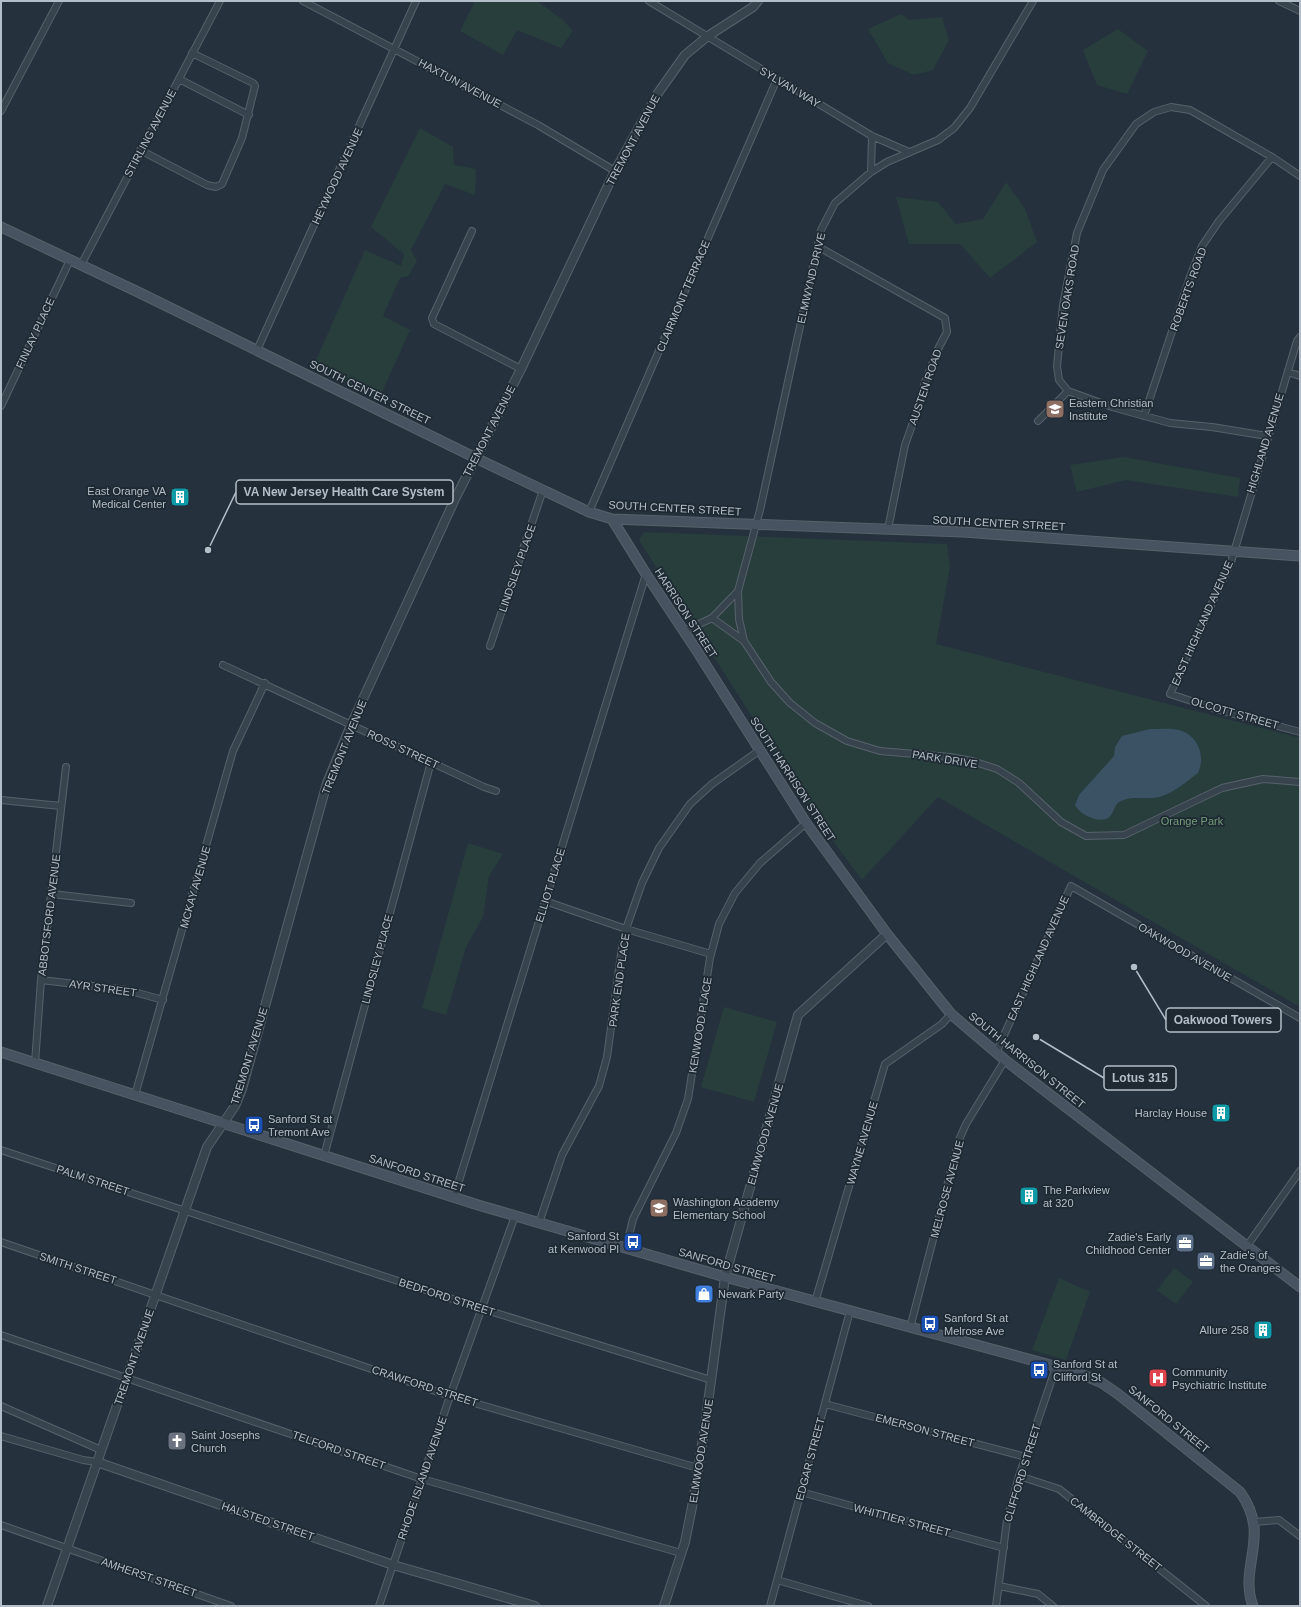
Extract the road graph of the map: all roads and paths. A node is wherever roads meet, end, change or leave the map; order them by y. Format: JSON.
{"nodes":[{"id":1,"x":59,"y":1,"type":"edge"},
{"id":2,"x":220,"y":1,"type":"edge"},
{"id":3,"x":303,"y":1,"type":"edge"},
{"id":4,"x":416,"y":1,"type":"edge"},
{"id":5,"x":649,"y":1,"type":"edge"},
{"id":6,"x":758,"y":1,"type":"edge"},
{"id":7,"x":1033,"y":1,"type":"edge"},
{"id":8,"x":1279,"y":1,"type":"edge"},
{"id":9,"x":1300,"y":11,"type":"edge"},
{"id":10,"x":708,"y":36,"type":"junction"},
{"id":11,"x":395,"y":48,"type":"junction"},
{"id":12,"x":192,"y":53,"type":"junction"},
{"id":13,"x":179,"y":79,"type":"junction"},
{"id":14,"x":777,"y":79,"type":"junction"},
{"id":15,"x":1,"y":111,"type":"edge"},
{"id":16,"x":249,"y":115,"type":"junction"},
{"id":17,"x":872,"y":136,"type":"junction"},
{"id":18,"x":140,"y":150,"type":"junction"},
{"id":19,"x":909,"y":152,"type":"junction"},
{"id":20,"x":1272,"y":157,"type":"junction"},
{"id":21,"x":615,"y":171,"type":"junction"},
{"id":22,"x":870,"y":172,"type":"junction"},
{"id":23,"x":1300,"y":176,"type":"edge"},
{"id":24,"x":1,"y":227,"type":"edge"},
{"id":25,"x":472,"y":231,"type":"dead end"},
{"id":26,"x":817,"y":246,"type":"junction"},
{"id":27,"x":70,"y":260,"type":"junction"},
{"id":28,"x":81,"y":265,"type":"junction"},
{"id":29,"x":1300,"y":337,"type":"edge"},
{"id":30,"x":257,"y":350,"type":"junction"},
{"id":31,"x":521,"y":370,"type":"junction"},
{"id":32,"x":1288,"y":372,"type":"junction"},
{"id":33,"x":1300,"y":376,"type":"edge"},
{"id":34,"x":1068,"y":391,"type":"junction"},
{"id":35,"x":1,"y":406,"type":"edge"},
{"id":36,"x":1144,"y":416,"type":"junction"},
{"id":37,"x":1038,"y":421,"type":"dead end"},
{"id":38,"x":1267,"y":436,"type":"junction"},
{"id":39,"x":476,"y":458,"type":"junction"},
{"id":40,"x":543,"y":490,"type":"junction"},
{"id":41,"x":589,"y":512,"type":"junction"},
{"id":42,"x":612,"y":519,"type":"junction"},
{"id":43,"x":757,"y":523,"type":"junction"},
{"id":44,"x":888,"y":529,"type":"junction"},
{"id":45,"x":1233,"y":551,"type":"junction"},
{"id":46,"x":1300,"y":556,"type":"edge"},
{"id":47,"x":646,"y":574,"type":"junction"},
{"id":48,"x":738,"y":591,"type":"junction"},
{"id":49,"x":712,"y":618,"type":"junction"},
{"id":50,"x":684,"y":632,"type":"junction"},
{"id":51,"x":744,"y":641,"type":"junction"},
{"id":52,"x":490,"y":646,"type":"dead end"},
{"id":53,"x":223,"y":665,"type":"dead end"},
{"id":54,"x":265,"y":683,"type":"junction"},
{"id":55,"x":1170,"y":694,"type":"joint"},
{"id":56,"x":740,"y":719,"type":"joint"},
{"id":57,"x":351,"y":725,"type":"junction"},
{"id":58,"x":1300,"y":732,"type":"edge"},
{"id":59,"x":760,"y":750,"type":"junction"},
{"id":60,"x":431,"y":762,"type":"junction"},
{"id":61,"x":66,"y":767,"type":"dead end"},
{"id":62,"x":1300,"y":782,"type":"edge"},
{"id":63,"x":496,"y":791,"type":"dead end"},
{"id":64,"x":1,"y":800,"type":"edge"},
{"id":65,"x":61,"y":806,"type":"junction"},
{"id":66,"x":806,"y":823,"type":"junction"},
{"id":67,"x":1071,"y":886,"type":"joint"},
{"id":68,"x":52,"y":894,"type":"junction"},
{"id":69,"x":545,"y":901,"type":"junction"},
{"id":70,"x":131,"y":903,"type":"dead end"},
{"id":71,"x":626,"y":929,"type":"junction"},
{"id":72,"x":887,"y":934,"type":"junction"},
{"id":73,"x":711,"y":954,"type":"junction"},
{"id":74,"x":41,"y":980,"type":"junction"},
{"id":75,"x":163,"y":1000,"type":"junction"},
{"id":76,"x":951,"y":1014,"type":"junction"},
{"id":77,"x":1300,"y":1018,"type":"edge"},
{"id":78,"x":1,"y":1052,"type":"edge"},
{"id":79,"x":996,"y":1053,"type":"junction"},
{"id":80,"x":1005,"y":1060,"type":"junction"},
{"id":81,"x":35,"y":1063,"type":"junction"},
{"id":82,"x":135,"y":1095,"type":"junction"},
{"id":83,"x":224,"y":1124,"type":"junction"},
{"id":84,"x":1,"y":1150,"type":"edge"},
{"id":85,"x":324,"y":1156,"type":"junction"},
{"id":86,"x":1300,"y":1171,"type":"edge"},
{"id":87,"x":454,"y":1197,"type":"junction"},
{"id":88,"x":185,"y":1211,"type":"junction"},
{"id":89,"x":515,"y":1216,"type":"junction"},
{"id":90,"x":539,"y":1223,"type":"junction"},
{"id":91,"x":1,"y":1242,"type":"edge"},
{"id":92,"x":1247,"y":1246,"type":"junction"},
{"id":93,"x":626,"y":1248,"type":"junction"},
{"id":94,"x":725,"y":1277,"type":"junction"},
{"id":95,"x":1300,"y":1287,"type":"edge"},
{"id":96,"x":156,"y":1294,"type":"junction"},
{"id":97,"x":815,"y":1302,"type":"junction"},
{"id":98,"x":483,"y":1309,"type":"junction"},
{"id":99,"x":850,"y":1311,"type":"junction"},
{"id":100,"x":910,"y":1328,"type":"junction"},
{"id":101,"x":1,"y":1335,"type":"edge"},
{"id":102,"x":1056,"y":1367,"type":"junction"},
{"id":103,"x":126,"y":1378,"type":"junction"},
{"id":104,"x":711,"y":1380,"type":"junction"},
{"id":105,"x":450,"y":1396,"type":"junction"},
{"id":106,"x":825,"y":1404,"type":"junction"},
{"id":107,"x":1,"y":1406,"type":"edge"},
{"id":108,"x":1,"y":1436,"type":"edge"},
{"id":109,"x":101,"y":1450,"type":"junction"},
{"id":110,"x":1026,"y":1457,"type":"junction"},
{"id":111,"x":97,"y":1462,"type":"junction"},
{"id":112,"x":698,"y":1468,"type":"junction"},
{"id":113,"x":1019,"y":1476,"type":"junction"},
{"id":114,"x":422,"y":1478,"type":"junction"},
{"id":115,"x":801,"y":1492,"type":"junction"},
{"id":116,"x":1254,"y":1522,"type":"junction"},
{"id":117,"x":1,"y":1525,"type":"edge"},
{"id":118,"x":1300,"y":1536,"type":"edge"},
{"id":119,"x":67,"y":1548,"type":"junction"},
{"id":120,"x":1004,"y":1548,"type":"junction"},
{"id":121,"x":681,"y":1553,"type":"junction"},
{"id":122,"x":393,"y":1565,"type":"junction"},
{"id":123,"x":777,"y":1580,"type":"junction"},
{"id":124,"x":999,"y":1586,"type":"junction"},
{"id":125,"x":47,"y":1606,"type":"edge"},
{"id":126,"x":231,"y":1606,"type":"edge"},
{"id":127,"x":379,"y":1606,"type":"edge"},
{"id":128,"x":535,"y":1606,"type":"edge"},
{"id":129,"x":664,"y":1606,"type":"edge"},
{"id":130,"x":770,"y":1606,"type":"edge"},
{"id":131,"x":868,"y":1606,"type":"edge"},
{"id":132,"x":996,"y":1606,"type":"edge"},
{"id":133,"x":1053,"y":1606,"type":"edge"},
{"id":134,"x":1206,"y":1606,"type":"edge"},
{"id":135,"x":1253,"y":1606,"type":"edge"}],
"edges":[{"from":1,"to":15,"type":"street"},
{"from":2,"to":12,"type":"street","name":"STIRLING AVENUE"},
{"from":3,"to":11,"type":"street","name":"HAXTUN AVENUE"},
{"from":4,"to":11,"type":"street","name":"HEYWOOD AVENUE"},
{"from":5,"to":10,"type":"street","name":"SYLVAN WAY"},
{"from":6,"to":10,"type":"street","name":"TREMONT AVENUE"},
{"from":7,"to":19,"type":"street","name":"ELMWYND DRIVE"},
{"from":8,"to":9,"type":"street"},
{"from":10,"to":14,"type":"street","name":"SYLVAN WAY"},
{"from":10,"to":21,"type":"street","name":"TREMONT AVENUE"},
{"from":11,"to":21,"type":"street","name":"HAXTUN AVENUE"},
{"from":11,"to":30,"type":"street","name":"HEYWOOD AVENUE"},
{"from":12,"to":13,"type":"street","name":"STIRLING AVENUE"},
{"from":12,"to":16,"type":"street"},
{"from":13,"to":16,"type":"street"},
{"from":13,"to":18,"type":"street","name":"STIRLING AVENUE"},
{"from":14,"to":17,"type":"street","name":"SYLVAN WAY"},
{"from":14,"to":41,"type":"street","name":"CLAIRMONT TERRACE"},
{"from":16,"to":18,"type":"street"},
{"from":17,"to":19,"type":"street","name":"SYLVAN WAY"},
{"from":17,"to":22,"type":"street"},
{"from":18,"to":28,"type":"street","name":"STIRLING AVENUE"},
{"from":19,"to":22,"type":"street","name":"ELMWYND DRIVE"},
{"from":20,"to":23,"type":"street","name":"SEVEN OAKS ROAD"},
{"from":20,"to":34,"type":"street","name":"SEVEN OAKS ROAD"},
{"from":20,"to":36,"type":"street","name":"ROBERTS ROAD"},
{"from":21,"to":31,"type":"street","name":"TREMONT AVENUE"},
{"from":22,"to":26,"type":"street","name":"ELMWYND DRIVE"},
{"from":24,"to":27,"type":"main road","name":"SOUTH CENTER STREET"},
{"from":25,"to":31,"type":"street"},
{"from":26,"to":43,"type":"street","name":"ELMWYND DRIVE"},
{"from":26,"to":44,"type":"street","name":"AUSTEN ROAD"},
{"from":27,"to":28,"type":"main road","name":"SOUTH CENTER STREET"},
{"from":27,"to":35,"type":"street","name":"FINLAY PLACE"},
{"from":28,"to":30,"type":"main road","name":"SOUTH CENTER STREET"},
{"from":29,"to":32,"type":"street","name":"HIGHLAND AVENUE"},
{"from":30,"to":39,"type":"main road","name":"SOUTH CENTER STREET"},
{"from":31,"to":39,"type":"street","name":"TREMONT AVENUE"},
{"from":32,"to":33,"type":"street"},
{"from":32,"to":38,"type":"street","name":"HIGHLAND AVENUE"},
{"from":34,"to":36,"type":"street"},
{"from":34,"to":37,"type":"street"},
{"from":36,"to":38,"type":"street"},
{"from":38,"to":45,"type":"street","name":"HIGHLAND AVENUE"},
{"from":39,"to":40,"type":"main road","name":"SOUTH CENTER STREET"},
{"from":39,"to":57,"type":"street","name":"TREMONT AVENUE"},
{"from":40,"to":41,"type":"main road","name":"SOUTH CENTER STREET"},
{"from":40,"to":52,"type":"street","name":"LINDSLEY PLACE"},
{"from":41,"to":42,"type":"main road","name":"SOUTH CENTER STREET"},
{"from":42,"to":43,"type":"main road","name":"SOUTH CENTER STREET"},
{"from":42,"to":47,"type":"main road","name":"HARRISON STREET"},
{"from":43,"to":44,"type":"main road","name":"SOUTH CENTER STREET"},
{"from":43,"to":48,"type":"street","name":"PARK DRIVE"},
{"from":44,"to":45,"type":"main road","name":"SOUTH CENTER STREET"},
{"from":45,"to":46,"type":"main road","name":"SOUTH CENTER STREET"},
{"from":45,"to":55,"type":"street","name":"EAST HIGHLAND AVENUE"},
{"from":47,"to":50,"type":"main road","name":"HARRISON STREET"},
{"from":47,"to":69,"type":"street","name":"ELLIOT PLACE"},
{"from":48,"to":49,"type":"street"},
{"from":48,"to":51,"type":"street","name":"PARK DRIVE"},
{"from":49,"to":50,"type":"street"},
{"from":49,"to":51,"type":"street"},
{"from":50,"to":56,"type":"main road","name":"HARRISON STREET"},
{"from":51,"to":62,"type":"street","name":"PARK DRIVE"},
{"from":53,"to":54,"type":"street","name":"ROSS STREET"},
{"from":54,"to":57,"type":"street","name":"ROSS STREET"},
{"from":54,"to":75,"type":"street","name":"MCKAY AVENUE"},
{"from":55,"to":58,"type":"street","name":"OLCOTT STREET"},
{"from":56,"to":59,"type":"main road","name":"SOUTH HARRISON STREET"},
{"from":57,"to":60,"type":"street","name":"ROSS STREET"},
{"from":57,"to":83,"type":"street","name":"TREMONT AVENUE"},
{"from":59,"to":66,"type":"main road","name":"SOUTH HARRISON STREET"},
{"from":59,"to":71,"type":"street","name":"PARK END PLACE"},
{"from":60,"to":63,"type":"street","name":"ROSS STREET"},
{"from":60,"to":85,"type":"street","name":"LINDSLEY PLACE"},
{"from":61,"to":65,"type":"street","name":"ABBOTSFORD AVENUE"},
{"from":64,"to":65,"type":"street"},
{"from":65,"to":68,"type":"street","name":"ABBOTSFORD AVENUE"},
{"from":66,"to":72,"type":"main road","name":"SOUTH HARRISON STREET"},
{"from":66,"to":73,"type":"street","name":"KENWOOD PLACE"},
{"from":67,"to":77,"type":"street","name":"OAKWOOD AVENUE"},
{"from":67,"to":79,"type":"street","name":"EAST HIGHLAND AVENUE"},
{"from":68,"to":70,"type":"street"},
{"from":68,"to":74,"type":"street","name":"ABBOTSFORD AVENUE"},
{"from":69,"to":71,"type":"street"},
{"from":69,"to":87,"type":"street","name":"ELLIOT PLACE"},
{"from":71,"to":73,"type":"street"},
{"from":71,"to":90,"type":"street","name":"PARK END PLACE"},
{"from":72,"to":76,"type":"main road","name":"SOUTH HARRISON STREET"},
{"from":72,"to":94,"type":"street","name":"ELMWOOD AVENUE"},
{"from":73,"to":93,"type":"street","name":"KENWOOD PLACE"},
{"from":74,"to":75,"type":"street","name":"AYR STREET"},
{"from":74,"to":81,"type":"street","name":"ABBOTSFORD AVENUE"},
{"from":75,"to":82,"type":"street","name":"MCKAY AVENUE"},
{"from":76,"to":79,"type":"main road","name":"SOUTH HARRISON STREET"},
{"from":76,"to":97,"type":"street","name":"WAYNE AVENUE"},
{"from":78,"to":81,"type":"main road","name":"SANFORD STREET"},
{"from":79,"to":80,"type":"main road","name":"SOUTH HARRISON STREET"},
{"from":80,"to":92,"type":"main road","name":"SOUTH HARRISON STREET"},
{"from":80,"to":100,"type":"street","name":"MELROSE AVENUE"},
{"from":81,"to":82,"type":"main road","name":"SANFORD STREET"},
{"from":82,"to":83,"type":"main road","name":"SANFORD STREET"},
{"from":83,"to":85,"type":"main road","name":"SANFORD STREET"},
{"from":83,"to":88,"type":"street","name":"TREMONT AVENUE"},
{"from":84,"to":88,"type":"street","name":"PALM STREET"},
{"from":85,"to":87,"type":"main road","name":"SANFORD STREET"},
{"from":86,"to":92,"type":"street"},
{"from":87,"to":89,"type":"main road","name":"SANFORD STREET"},
{"from":88,"to":96,"type":"street","name":"TREMONT AVENUE"},
{"from":88,"to":98,"type":"street","name":"BEDFORD STREET"},
{"from":89,"to":90,"type":"main road","name":"SANFORD STREET"},
{"from":89,"to":98,"type":"street","name":"RHODE ISLAND AVENUE"},
{"from":90,"to":93,"type":"main road","name":"SANFORD STREET"},
{"from":91,"to":96,"type":"street","name":"SMITH STREET"},
{"from":92,"to":95,"type":"main road","name":"SOUTH HARRISON STREET"},
{"from":93,"to":94,"type":"main road","name":"SANFORD STREET"},
{"from":94,"to":97,"type":"main road","name":"SANFORD STREET"},
{"from":94,"to":104,"type":"street","name":"ELMWOOD AVENUE"},
{"from":96,"to":103,"type":"street","name":"TREMONT AVENUE"},
{"from":96,"to":105,"type":"street","name":"CRAWFORD STREET"},
{"from":97,"to":99,"type":"main road","name":"SANFORD STREET"},
{"from":98,"to":104,"type":"street","name":"BEDFORD STREET"},
{"from":98,"to":105,"type":"street","name":"RHODE ISLAND AVENUE"},
{"from":99,"to":100,"type":"main road","name":"SANFORD STREET"},
{"from":99,"to":106,"type":"street","name":"EDGAR STREET"},
{"from":100,"to":102,"type":"main road","name":"SANFORD STREET"},
{"from":101,"to":103,"type":"street","name":"TELFORD STREET"},
{"from":102,"to":110,"type":"street","name":"CLIFFORD STREET"},
{"from":102,"to":116,"type":"main road","name":"SANFORD STREET"},
{"from":103,"to":109,"type":"street","name":"TREMONT AVENUE"},
{"from":103,"to":114,"type":"street","name":"TELFORD STREET"},
{"from":104,"to":112,"type":"street","name":"ELMWOOD AVENUE"},
{"from":105,"to":112,"type":"street","name":"CRAWFORD STREET"},
{"from":105,"to":114,"type":"street","name":"RHODE ISLAND AVENUE"},
{"from":106,"to":110,"type":"street","name":"EMERSON STREET"},
{"from":106,"to":115,"type":"street","name":"EDGAR STREET"},
{"from":107,"to":109,"type":"street"},
{"from":108,"to":111,"type":"street","name":"HALSTED STREET"},
{"from":109,"to":111,"type":"street","name":"TREMONT AVENUE"},
{"from":110,"to":113,"type":"street","name":"CLIFFORD STREET"},
{"from":111,"to":119,"type":"street","name":"TREMONT AVENUE"},
{"from":111,"to":122,"type":"street","name":"HALSTED STREET"},
{"from":112,"to":121,"type":"street","name":"ELMWOOD AVENUE"},
{"from":113,"to":120,"type":"street","name":"CLIFFORD STREET"},
{"from":113,"to":134,"type":"street","name":"CAMBRIDGE STREET"},
{"from":114,"to":121,"type":"street","name":"TELFORD STREET"},
{"from":114,"to":122,"type":"street","name":"RHODE ISLAND AVENUE"},
{"from":115,"to":120,"type":"street","name":"WHITTIER STREET"},
{"from":115,"to":123,"type":"street","name":"EDGAR STREET"},
{"from":116,"to":118,"type":"street"},
{"from":116,"to":135,"type":"main road","name":"SANFORD STREET"},
{"from":117,"to":119,"type":"street","name":"AMHERST STREET"},
{"from":119,"to":125,"type":"street","name":"TREMONT AVENUE"},
{"from":119,"to":126,"type":"street","name":"AMHERST STREET"},
{"from":120,"to":124,"type":"street","name":"CLIFFORD STREET"},
{"from":121,"to":129,"type":"street","name":"ELMWOOD AVENUE"},
{"from":122,"to":127,"type":"street","name":"RHODE ISLAND AVENUE"},
{"from":122,"to":128,"type":"street","name":"HALSTED STREET"},
{"from":123,"to":130,"type":"street","name":"EDGAR STREET"},
{"from":123,"to":131,"type":"street"},
{"from":124,"to":132,"type":"street","name":"CLIFFORD STREET"},
{"from":124,"to":133,"type":"street"}]}
